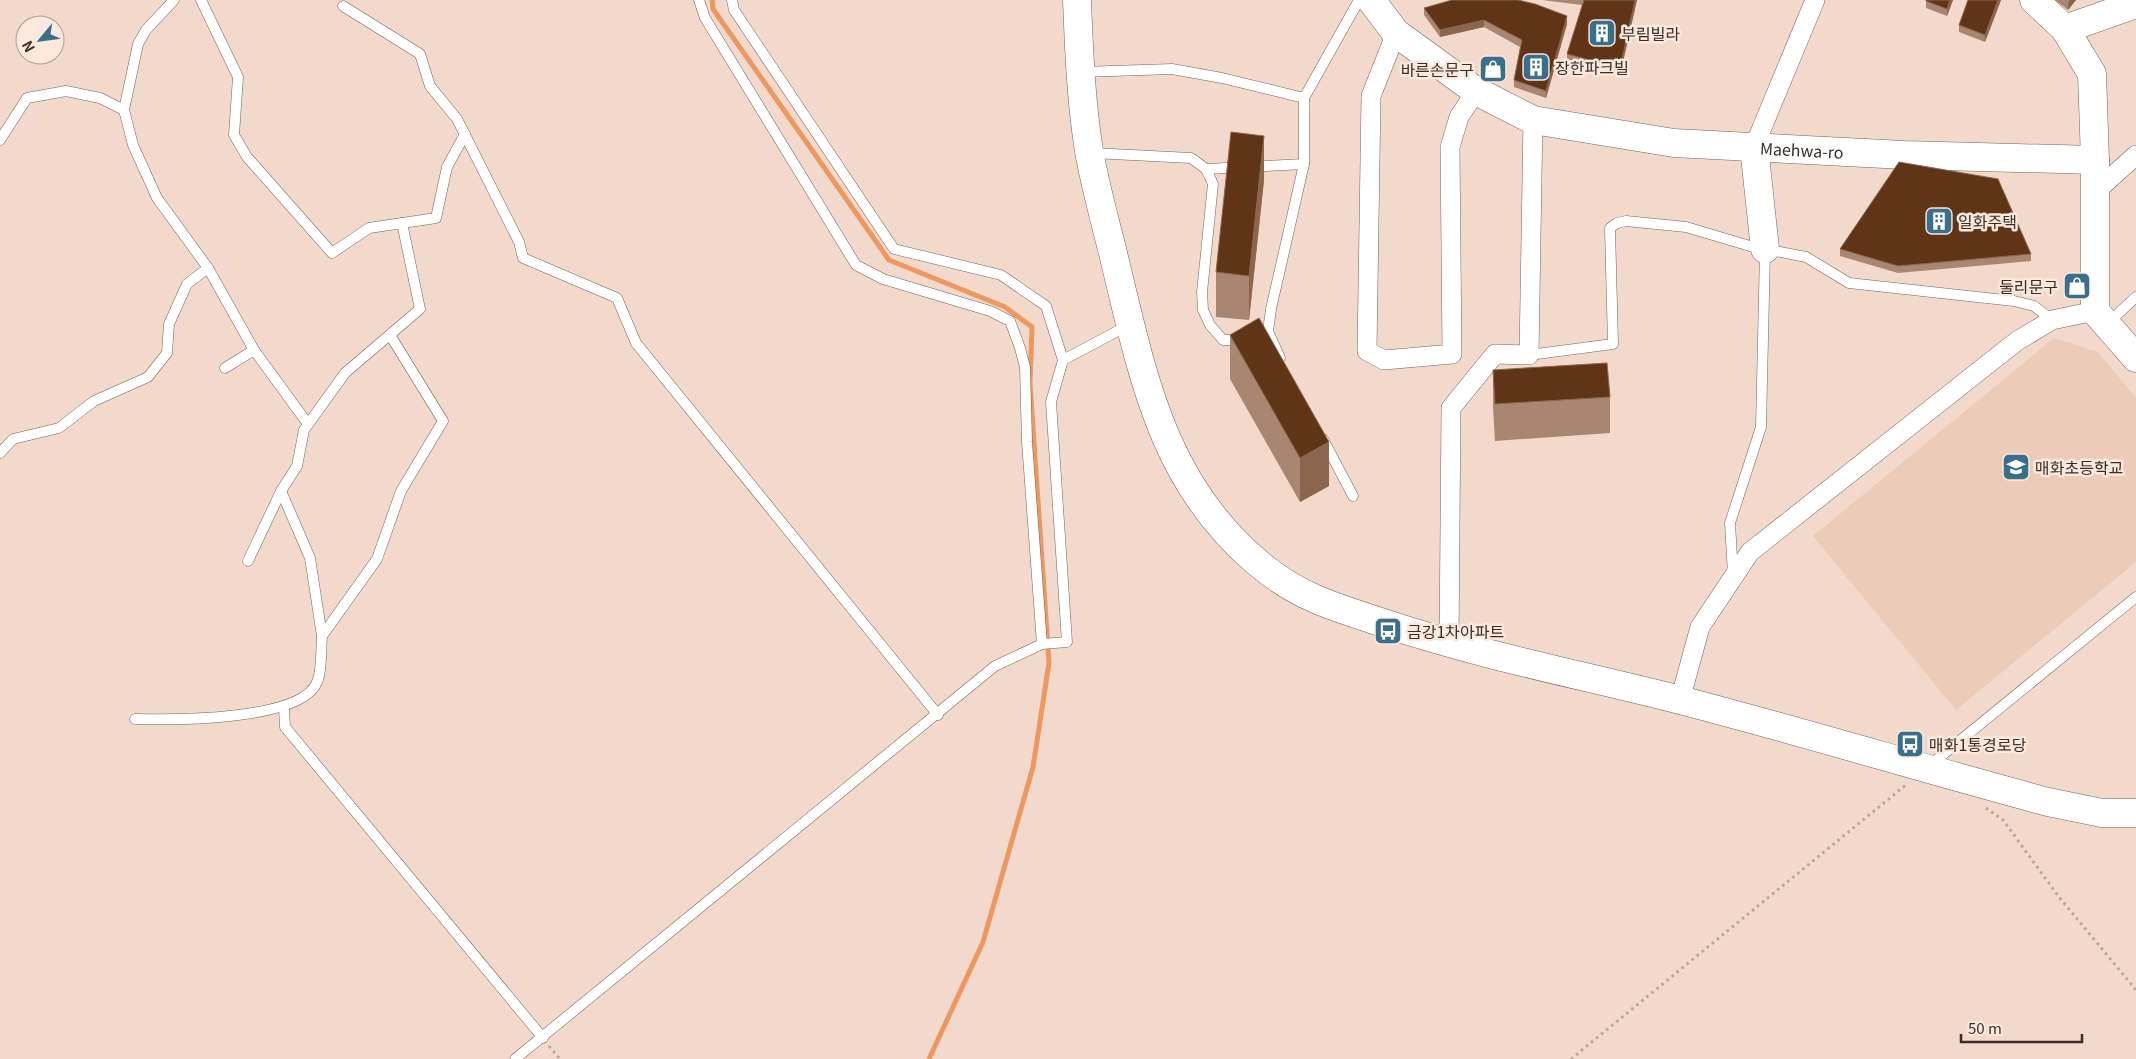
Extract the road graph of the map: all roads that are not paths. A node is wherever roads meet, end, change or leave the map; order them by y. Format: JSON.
{"nodes":[{"id":1,"x":174,"y":0,"type":"edge"},
{"id":2,"x":201,"y":0,"type":"edge"},
{"id":3,"x":699,"y":0,"type":"edge"},
{"id":4,"x":732,"y":0,"type":"edge"},
{"id":5,"x":1077,"y":0,"type":"edge"},
{"id":6,"x":1359,"y":0,"type":"edge"},
{"id":7,"x":1371,"y":0,"type":"edge"},
{"id":8,"x":1815,"y":0,"type":"edge"},
{"id":9,"x":2034,"y":0,"type":"edge"},
{"id":10,"x":2136,"y":4,"type":"edge"},
{"id":11,"x":343,"y":6,"type":"dead end"},
{"id":12,"x":2065,"y":29,"type":"junction"},
{"id":13,"x":1396,"y":33,"type":"junction"},
{"id":14,"x":1079,"y":72,"type":"junction"},
{"id":15,"x":1476,"y":91,"type":"junction"},
{"id":16,"x":1304,"y":98,"type":"junction"},
{"id":17,"x":124,"y":110,"type":"junction"},
{"id":18,"x":1533,"y":120,"type":"junction"},
{"id":19,"x":465,"y":134,"type":"junction"},
{"id":20,"x":0,"y":140,"type":"edge"},
{"id":21,"x":1754,"y":147,"type":"junction"},
{"id":22,"x":1089,"y":153,"type":"junction"},
{"id":23,"x":2136,"y":155,"type":"edge"},
{"id":24,"x":2096,"y":160,"type":"junction"},
{"id":25,"x":1304,"y":164,"type":"junction"},
{"id":26,"x":1206,"y":169,"type":"junction"},
{"id":27,"x":2096,"y":192,"type":"junction"},
{"id":28,"x":402,"y":223,"type":"junction"},
{"id":29,"x":1765,"y":249,"type":"junction"},
{"id":30,"x":208,"y":268,"type":"junction"},
{"id":31,"x":2136,"y":297,"type":"edge"},
{"id":32,"x":2101,"y":318,"type":"junction"},
{"id":33,"x":2052,"y":320,"type":"junction"},
{"id":34,"x":1130,"y":324,"type":"junction"},
{"id":35,"x":1259,"y":334,"type":"junction"},
{"id":36,"x":390,"y":335,"type":"junction"},
{"id":37,"x":254,"y":350,"type":"junction"},
{"id":38,"x":1529,"y":355,"type":"junction"},
{"id":39,"x":2136,"y":358,"type":"edge"},
{"id":40,"x":1063,"y":360,"type":"junction"},
{"id":41,"x":1284,"y":365,"type":"edge"},
{"id":42,"x":225,"y":368,"type":"dead end"},
{"id":43,"x":308,"y":424,"type":"junction"},
{"id":44,"x":1316,"y":426,"type":"edge"},
{"id":45,"x":0,"y":453,"type":"edge"},
{"id":46,"x":281,"y":491,"type":"junction"},
{"id":47,"x":1353,"y":496,"type":"dead end"},
{"id":48,"x":248,"y":561,"type":"dead end"},
{"id":49,"x":1733,"y":578,"type":"junction"},
{"id":50,"x":2136,"y":597,"type":"edge"},
{"id":51,"x":322,"y":636,"type":"junction"},
{"id":52,"x":1042,"y":644,"type":"junction"},
{"id":53,"x":1450,"y":644,"type":"junction"},
{"id":54,"x":1680,"y":700,"type":"junction"},
{"id":55,"x":284,"y":708,"type":"junction"},
{"id":56,"x":938,"y":715,"type":"junction"},
{"id":57,"x":135,"y":719,"type":"dead end"},
{"id":58,"x":1925,"y":769,"type":"junction"},
{"id":59,"x":2136,"y":813,"type":"edge"},
{"id":60,"x":543,"y":1038,"type":"junction"},
{"id":61,"x":515,"y":1059,"type":"edge"}],
"edges":[{"from":1,"to":17,"type":"lane"},
{"from":2,"to":28,"type":"lane"},
{"from":3,"to":52,"type":"lane"},
{"from":4,"to":40,"type":"lane"},
{"from":5,"to":14,"type":"street"},
{"from":6,"to":16,"type":"lane"},
{"from":7,"to":13,"type":"street","name":"Maehwa-ro"},
{"from":8,"to":21,"type":"street"},
{"from":9,"to":12,"type":"street"},
{"from":10,"to":12,"type":"street"},
{"from":11,"to":19,"type":"lane"},
{"from":12,"to":24,"type":"street"},
{"from":13,"to":15,"type":"street","name":"Maehwa-ro"},
{"from":13,"to":15,"type":"street"},
{"from":14,"to":16,"type":"lane"},
{"from":14,"to":22,"type":"street"},
{"from":15,"to":18,"type":"street","name":"Maehwa-ro"},
{"from":16,"to":25,"type":"lane"},
{"from":17,"to":20,"type":"lane"},
{"from":17,"to":30,"type":"lane"},
{"from":18,"to":21,"type":"street","name":"Maehwa-ro"},
{"from":18,"to":38,"type":"street"},
{"from":19,"to":28,"type":"lane"},
{"from":19,"to":56,"type":"lane"},
{"from":21,"to":24,"type":"street","name":"Maehwa-ro"},
{"from":21,"to":29,"type":"street"},
{"from":22,"to":26,"type":"lane"},
{"from":22,"to":34,"type":"street"},
{"from":23,"to":27,"type":"street"},
{"from":24,"to":27,"type":"street"},
{"from":25,"to":26,"type":"lane"},
{"from":25,"to":35,"type":"lane"},
{"from":26,"to":35,"type":"lane"},
{"from":27,"to":32,"type":"street"},
{"from":28,"to":36,"type":"lane"},
{"from":29,"to":33,"type":"lane"},
{"from":29,"to":38,"type":"lane"},
{"from":29,"to":49,"type":"lane"},
{"from":30,"to":37,"type":"lane"},
{"from":30,"to":45,"type":"lane"},
{"from":31,"to":32,"type":"lane"},
{"from":32,"to":33,"type":"street"},
{"from":32,"to":39,"type":"street"},
{"from":33,"to":49,"type":"street"},
{"from":34,"to":40,"type":"lane"},
{"from":34,"to":53,"type":"street"},
{"from":35,"to":41,"type":"lane"},
{"from":36,"to":43,"type":"lane"},
{"from":36,"to":51,"type":"lane"},
{"from":37,"to":42,"type":"lane"},
{"from":37,"to":43,"type":"lane"},
{"from":38,"to":53,"type":"street"},
{"from":40,"to":52,"type":"lane"},
{"from":43,"to":46,"type":"lane"},
{"from":44,"to":47,"type":"lane"},
{"from":46,"to":48,"type":"lane"},
{"from":46,"to":51,"type":"lane"},
{"from":49,"to":54,"type":"street"},
{"from":50,"to":58,"type":"lane"},
{"from":51,"to":55,"type":"lane"},
{"from":52,"to":56,"type":"lane"},
{"from":53,"to":54,"type":"street"},
{"from":54,"to":58,"type":"street"},
{"from":55,"to":57,"type":"lane"},
{"from":55,"to":60,"type":"lane"},
{"from":56,"to":60,"type":"lane"},
{"from":58,"to":59,"type":"street"},
{"from":60,"to":61,"type":"lane"}]}
